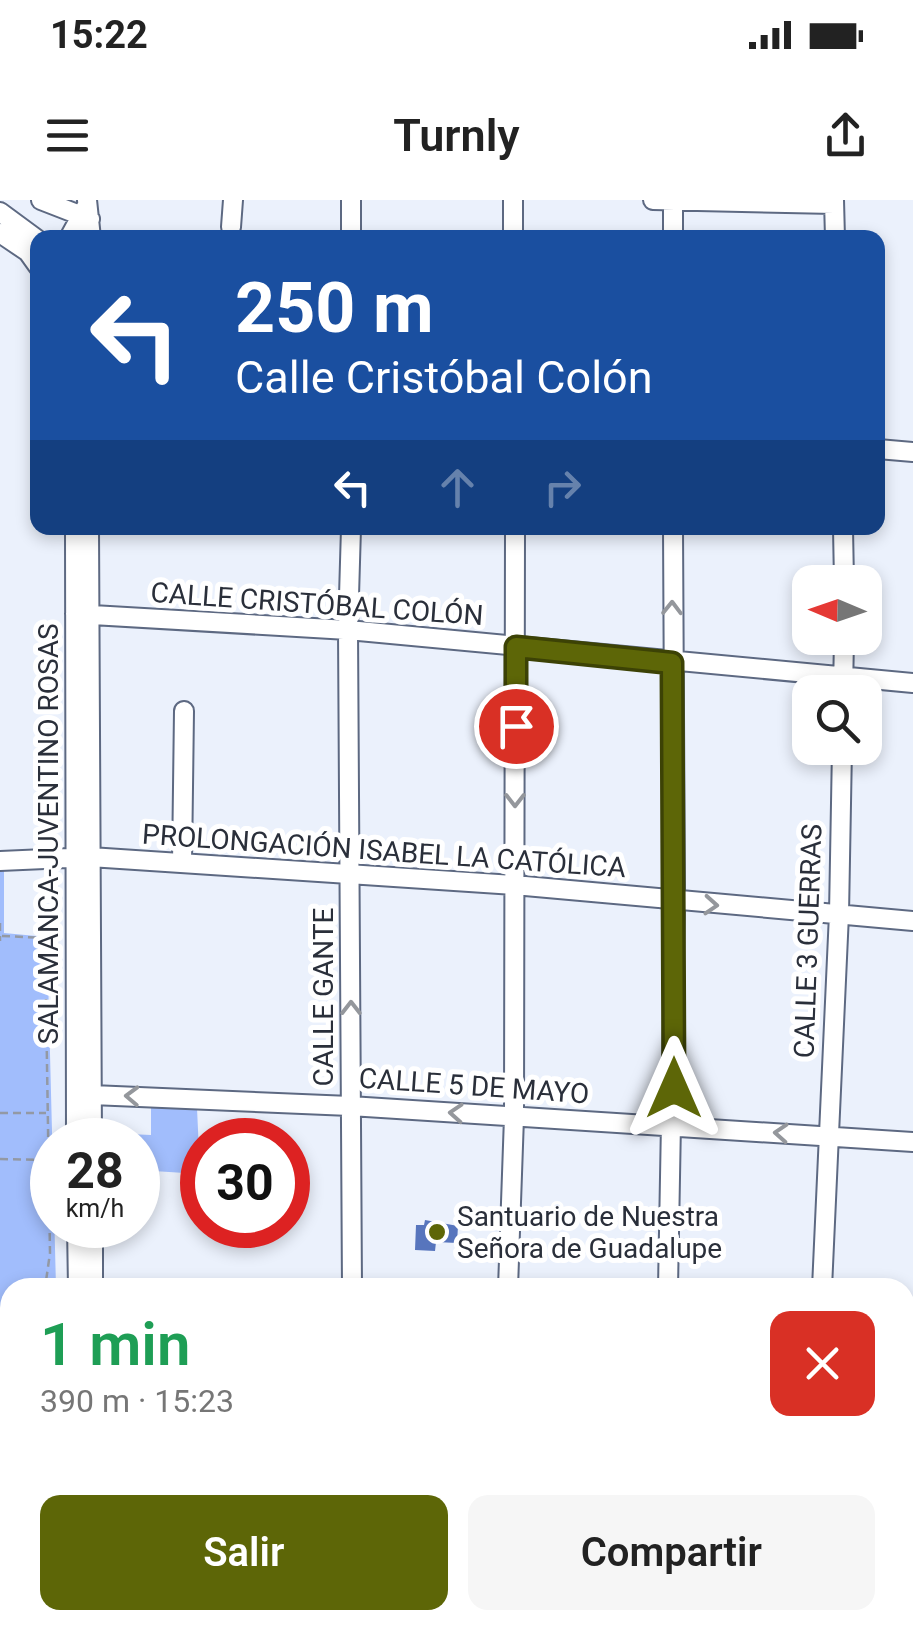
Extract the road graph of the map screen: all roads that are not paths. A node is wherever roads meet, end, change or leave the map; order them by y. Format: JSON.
{"nodes":[{"id":1,"x":41,"y":200,"type":"edge"},
{"id":2,"x":232,"y":200,"type":"edge"},
{"id":3,"x":350,"y":200,"type":"edge"},
{"id":4,"x":514,"y":200,"type":"edge"},
{"id":5,"x":654,"y":200,"type":"edge"},
{"id":6,"x":760,"y":200,"type":"edge"},
{"id":7,"x":673,"y":201,"type":"edge"},
{"id":8,"x":834,"y":202,"type":"edge"},
{"id":9,"x":0,"y":212,"type":"edge"},
{"id":10,"x":87,"y":215,"type":"edge"},
{"id":11,"x":231,"y":227,"type":"dead end"},
{"id":12,"x":351,"y":230,"type":"edge"},
{"id":13,"x":514,"y":230,"type":"edge"},
{"id":14,"x":673,"y":230,"type":"edge"},
{"id":15,"x":835,"y":230,"type":"edge"},
{"id":16,"x":0,"y":232,"type":"edge"},
{"id":17,"x":30,"y":234,"type":"edge"},
{"id":18,"x":30,"y":255,"type":"edge"},
{"id":19,"x":885,"y":450,"type":"edge"},
{"id":20,"x":913,"y":452,"type":"edge"},
{"id":21,"x":75,"y":535,"type":"edge"},
{"id":22,"x":89,"y":535,"type":"edge"},
{"id":23,"x":350,"y":535,"type":"edge"},
{"id":24,"x":515,"y":535,"type":"edge"},
{"id":25,"x":673,"y":535,"type":"edge"},
{"id":26,"x":843,"y":535,"type":"edge"},
{"id":27,"x":844,"y":565,"type":"edge"},
{"id":28,"x":82,"y":614,"type":"junction"},
{"id":29,"x":348,"y":630,"type":"junction"},
{"id":30,"x":516,"y":647,"type":"junction"},
{"id":31,"x":672,"y":663,"type":"junction"},
{"id":32,"x":792,"y":678,"type":"edge"},
{"id":33,"x":882,"y":683,"type":"edge"},
{"id":34,"x":913,"y":683,"type":"edge"},
{"id":35,"x":184,"y":710,"type":"dead end"},
{"id":36,"x":842,"y":765,"type":"edge"},
{"id":37,"x":82,"y":857,"type":"junction"},
{"id":38,"x":0,"y":861,"type":"edge"},
{"id":39,"x":182,"y":863,"type":"junction"},
{"id":40,"x":350,"y":876,"type":"junction"},
{"id":41,"x":514,"y":885,"type":"junction"},
{"id":42,"x":676,"y":902,"type":"junction"},
{"id":43,"x":839,"y":914,"type":"junction"},
{"id":44,"x":913,"y":921,"type":"edge"},
{"id":45,"x":92,"y":1095,"type":"junction"},
{"id":46,"x":350,"y":1106,"type":"junction"},
{"id":47,"x":514,"y":1117,"type":"junction"},
{"id":48,"x":76,"y":1118,"type":"edge"},
{"id":49,"x":92,"y":1118,"type":"edge"},
{"id":50,"x":673,"y":1126,"type":"junction"},
{"id":51,"x":828,"y":1137,"type":"junction"},
{"id":52,"x":913,"y":1142,"type":"edge"},
{"id":53,"x":77,"y":1248,"type":"edge"},
{"id":54,"x":93,"y":1248,"type":"edge"},
{"id":55,"x":78,"y":1278,"type":"edge"},
{"id":56,"x":93,"y":1278,"type":"edge"},
{"id":57,"x":352,"y":1278,"type":"edge"},
{"id":58,"x":508,"y":1278,"type":"edge"},
{"id":59,"x":668,"y":1278,"type":"edge"},
{"id":60,"x":822,"y":1278,"type":"edge"}],
"edges":[{"from":1,"to":10,"type":"street"},
{"from":2,"to":11,"type":"street"},
{"from":3,"to":12,"type":"street"},
{"from":4,"to":13,"type":"street"},
{"from":5,"to":7,"type":"street"},
{"from":6,"to":7,"type":"street"},
{"from":6,"to":8,"type":"street"},
{"from":7,"to":14,"type":"street"},
{"from":8,"to":15,"type":"street"},
{"from":9,"to":17,"type":"street"},
{"from":16,"to":18,"type":"street"},
{"from":19,"to":20,"type":"street"},
{"from":21,"to":28,"type":"street","name":"SALAMANCA-JUVENTINO ROSAS"},
{"from":22,"to":28,"type":"street","name":"SALAMANCA-JUVENTINO ROSAS"},
{"from":23,"to":29,"type":"street","name":"CALLE GANTE"},
{"from":24,"to":30,"type":"street"},
{"from":31,"to":25,"type":"street","one_way":true},
{"from":26,"to":27,"type":"street"},
{"from":28,"to":29,"type":"street","name":"CALLE CRISTÓBAL COLÓN"},
{"from":28,"to":37,"type":"street","name":"SALAMANCA-JUVENTINO ROSAS"},
{"from":29,"to":30,"type":"street","name":"CALLE CRISTÓBAL COLÓN"},
{"from":29,"to":40,"type":"street","name":"CALLE GANTE"},
{"from":30,"to":31,"type":"street","name":"CALLE CRISTÓBAL COLÓN"},
{"from":30,"to":41,"type":"street","one_way":true},
{"from":31,"to":32,"type":"street","name":"CALLE CRISTÓBAL COLÓN"},
{"from":31,"to":42,"type":"street"},
{"from":33,"to":34,"type":"street","name":"CALLE CRISTÓBAL COLÓN"},
{"from":35,"to":39,"type":"street"},
{"from":36,"to":43,"type":"street","name":"CALLE 3 GUERRAS"},
{"from":37,"to":38,"type":"street","name":"PROLONGACIÓN ISABEL LA CATÓLICA"},
{"from":37,"to":39,"type":"street","name":"PROLONGACIÓN ISABEL LA CATÓLICA"},
{"from":37,"to":45,"type":"street","name":"SALAMANCA-JUVENTINO ROSAS"},
{"from":37,"to":48,"type":"street","name":"SALAMANCA-JUVENTINO ROSAS"},
{"from":39,"to":40,"type":"street","name":"PROLONGACIÓN ISABEL LA CATÓLICA"},
{"from":40,"to":41,"type":"street","name":"PROLONGACIÓN ISABEL LA CATÓLICA"},
{"from":46,"to":40,"type":"street","name":"CALLE GANTE","one_way":true},
{"from":41,"to":42,"type":"street","name":"PROLONGACIÓN ISABEL LA CATÓLICA"},
{"from":41,"to":47,"type":"street"},
{"from":42,"to":43,"type":"street","name":"PROLONGACIÓN ISABEL LA CATÓLICA","one_way":true},
{"from":42,"to":50,"type":"street"},
{"from":43,"to":44,"type":"street","name":"PROLONGACIÓN ISABEL LA CATÓLICA"},
{"from":43,"to":51,"type":"street","name":"CALLE 3 GUERRAS"},
{"from":46,"to":45,"type":"street","name":"CALLE 5 DE MAYO","one_way":true},
{"from":45,"to":49,"type":"street","name":"SALAMANCA-JUVENTINO ROSAS"},
{"from":47,"to":46,"type":"street","name":"CALLE 5 DE MAYO","one_way":true},
{"from":46,"to":57,"type":"street","name":"CALLE GANTE"},
{"from":47,"to":50,"type":"street","name":"CALLE 5 DE MAYO"},
{"from":47,"to":58,"type":"street"},
{"from":51,"to":50,"type":"street","name":"CALLE 5 DE MAYO","one_way":true},
{"from":50,"to":59,"type":"street"},
{"from":51,"to":52,"type":"street","name":"CALLE 5 DE MAYO"},
{"from":51,"to":60,"type":"street","name":"CALLE 3 GUERRAS"},
{"from":53,"to":55,"type":"street"},
{"from":54,"to":56,"type":"street"}]}
